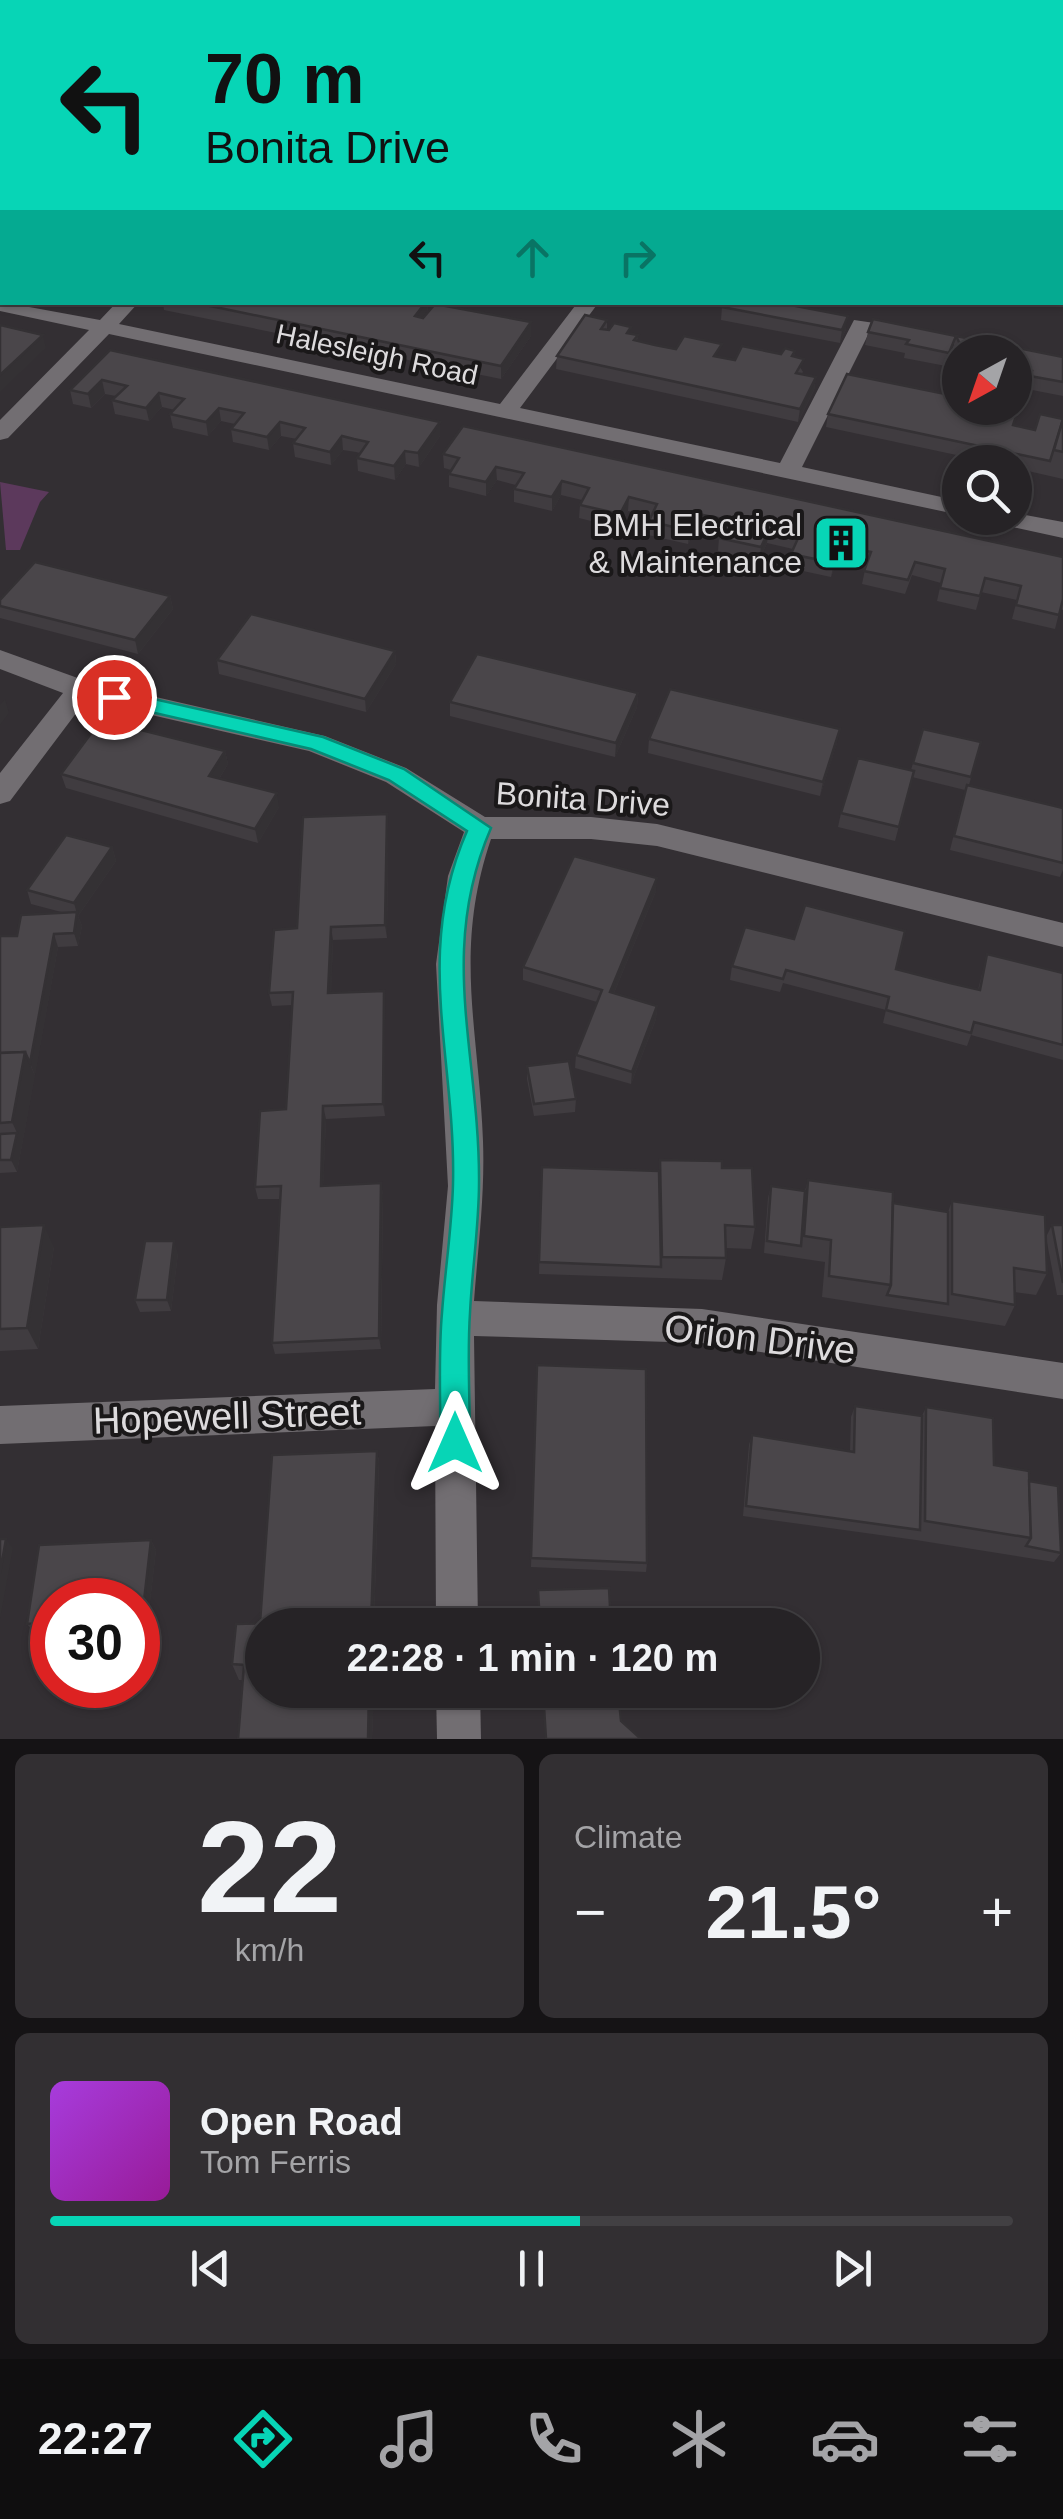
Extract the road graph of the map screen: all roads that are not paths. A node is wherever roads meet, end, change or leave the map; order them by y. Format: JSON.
{"nodes":[{"id":1,"x":0,"y":305,"type":"edge"},
{"id":2,"x":126,"y":305,"type":"edge"},
{"id":3,"x":587,"y":305,"type":"edge"},
{"id":4,"x":104,"y":328,"type":"junction"},
{"id":5,"x":942,"y":340,"type":"edge"},
{"id":6,"x":506,"y":412,"type":"junction"},
{"id":7,"x":0,"y":433,"type":"edge"},
{"id":8,"x":788,"y":471,"type":"junction"},
{"id":9,"x":942,"y":504,"type":"edge"},
{"id":10,"x":1032,"y":524,"type":"edge"},
{"id":11,"x":1063,"y":530,"type":"edge"},
{"id":12,"x":0,"y":659,"type":"edge"},
{"id":13,"x":80,"y":690,"type":"junction"},
{"id":14,"x":0,"y":794,"type":"edge"},
{"id":15,"x":480,"y":828,"type":"junction"},
{"id":16,"x":1063,"y":936,"type":"edge"},
{"id":17,"x":455,"y":1318,"type":"junction"},
{"id":18,"x":1063,"y":1381,"type":"edge"},
{"id":19,"x":454,"y":1407,"type":"junction"},
{"id":20,"x":0,"y":1425,"type":"edge"},
{"id":21,"x":457,"y":1608,"type":"edge"},
{"id":22,"x":458,"y":1708,"type":"edge"},
{"id":23,"x":459,"y":1739,"type":"edge"}],
"edges":[{"from":1,"to":4,"type":"street","name":"Halesleigh Road"},
{"from":2,"to":4,"type":"street"},
{"from":3,"to":6,"type":"street","name":"Halesleigh Road"},
{"from":4,"to":6,"type":"street","name":"Halesleigh Road"},
{"from":4,"to":7,"type":"street"},
{"from":5,"to":8,"type":"street"},
{"from":6,"to":8,"type":"street","name":"Halesleigh Road"},
{"from":8,"to":9,"type":"street","name":"Halesleigh Road"},
{"from":10,"to":11,"type":"street"},
{"from":12,"to":13,"type":"street","name":"Bonita Drive"},
{"from":13,"to":14,"type":"street"},
{"from":13,"to":15,"type":"street","name":"Bonita Drive"},
{"from":15,"to":16,"type":"street","name":"Bonita Drive"},
{"from":15,"to":17,"type":"street"},
{"from":17,"to":18,"type":"street","name":"Orion Drive"},
{"from":17,"to":19,"type":"street"},
{"from":19,"to":20,"type":"street","name":"Hopewell Street"},
{"from":19,"to":21,"type":"street"},
{"from":22,"to":23,"type":"street"}]}
